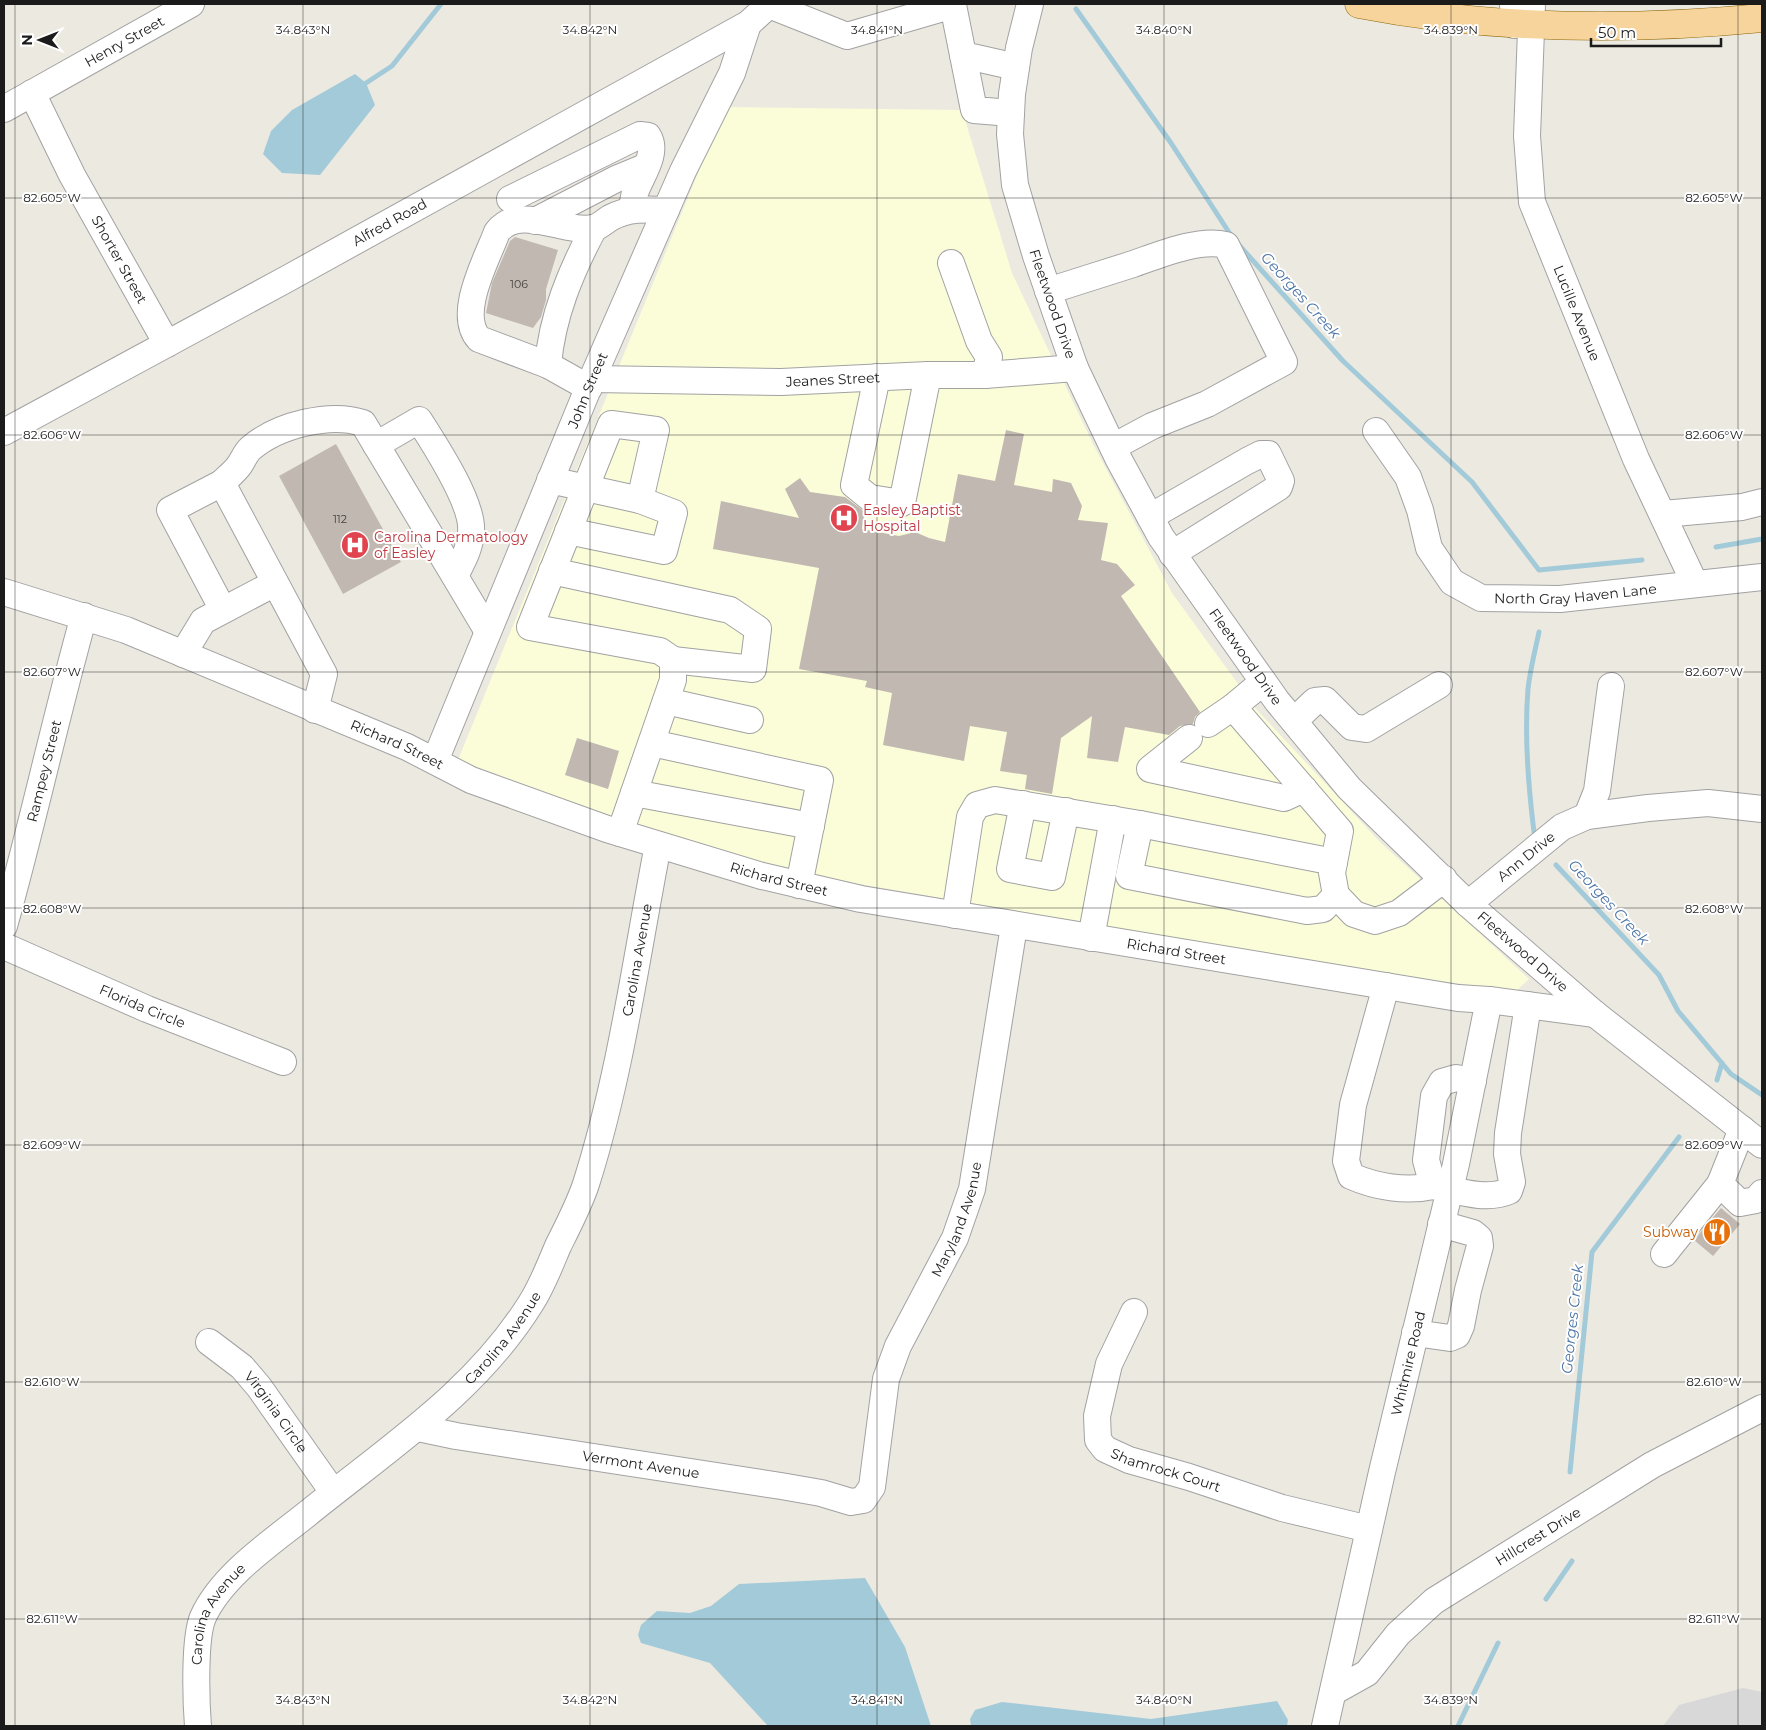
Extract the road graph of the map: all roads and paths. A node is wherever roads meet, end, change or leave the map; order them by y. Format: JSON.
{"nodes":[{"id":1,"x":192,"y":4,"type":"edge"},
{"id":2,"x":770,"y":4,"type":"edge"},
{"id":3,"x":952,"y":4,"type":"edge"},
{"id":4,"x":1030,"y":4,"type":"edge"},
{"id":5,"x":1359,"y":4,"type":"edge"},
{"id":6,"x":1523,"y":14,"type":"edge"},
{"id":7,"x":1762,"y":18,"type":"edge"},
{"id":8,"x":748,"y":24,"type":"junction"},
{"id":9,"x":963,"y":54,"type":"junction"},
{"id":10,"x":1016,"y":67,"type":"junction"},
{"id":11,"x":32,"y":93,"type":"junction"},
{"id":12,"x":4,"y":108,"type":"edge"},
{"id":13,"x":1011,"y":113,"type":"junction"},
{"id":14,"x":500,"y":161,"type":"junction"},
{"id":15,"x":632,"y":210,"type":"junction"},
{"id":16,"x":666,"y":210,"type":"junction"},
{"id":17,"x":519,"y":213,"type":"junction"},
{"id":18,"x":594,"y":228,"type":"junction"},
{"id":19,"x":951,"y":263,"type":"dead end"},
{"id":20,"x":1048,"y":291,"type":"junction"},
{"id":21,"x":167,"y":344,"type":"junction"},
{"id":22,"x":548,"y":365,"type":"junction"},
{"id":23,"x":1075,"y":368,"type":"junction"},
{"id":24,"x":928,"y":375,"type":"junction"},
{"id":25,"x":985,"y":375,"type":"junction"},
{"id":26,"x":878,"y":378,"type":"junction"},
{"id":27,"x":591,"y":384,"type":"junction"},
{"id":28,"x":1376,"y":430,"type":"dead end"},
{"id":29,"x":4,"y":432,"type":"edge"},
{"id":30,"x":376,"y":444,"type":"junction"},
{"id":31,"x":1113,"y":447,"type":"junction"},
{"id":32,"x":550,"y":480,"type":"junction"},
{"id":33,"x":222,"y":483,"type":"junction"},
{"id":34,"x":585,"y":489,"type":"junction"},
{"id":35,"x":640,"y":500,"type":"junction"},
{"id":36,"x":1762,"y":502,"type":"edge"},
{"id":37,"x":1664,"y":514,"type":"junction"},
{"id":38,"x":1150,"y":517,"type":"junction"},
{"id":39,"x":568,"y":531,"type":"junction"},
{"id":40,"x":1172,"y":554,"type":"junction"},
{"id":41,"x":552,"y":571,"type":"junction"},
{"id":42,"x":455,"y":576,"type":"junction"},
{"id":43,"x":1762,"y":577,"type":"edge"},
{"id":44,"x":275,"y":583,"type":"junction"},
{"id":45,"x":1695,"y":584,"type":"junction"},
{"id":46,"x":4,"y":592,"type":"edge"},
{"id":47,"x":223,"y":610,"type":"junction"},
{"id":48,"x":84,"y":616,"type":"junction"},
{"id":49,"x":488,"y":630,"type":"junction"},
{"id":50,"x":183,"y":654,"type":"junction"},
{"id":51,"x":673,"y":660,"type":"junction"},
{"id":52,"x":1263,"y":682,"type":"junction"},
{"id":53,"x":1439,"y":685,"type":"dead end"},
{"id":54,"x":1611,"y":686,"type":"dead end"},
{"id":55,"x":666,"y":701,"type":"junction"},
{"id":56,"x":1233,"y":707,"type":"junction"},
{"id":57,"x":315,"y":710,"type":"junction"},
{"id":58,"x":750,"y":720,"type":"dead end"},
{"id":59,"x":1294,"y":721,"type":"junction"},
{"id":60,"x":652,"y":743,"type":"junction"},
{"id":61,"x":435,"y":761,"type":"junction"},
{"id":62,"x":1304,"y":788,"type":"junction"},
{"id":63,"x":634,"y":793,"type":"junction"},
{"id":64,"x":1023,"y":804,"type":"junction"},
{"id":65,"x":1762,"y":809,"type":"edge"},
{"id":66,"x":1066,"y":812,"type":"junction"},
{"id":67,"x":1587,"y":816,"type":"junction"},
{"id":68,"x":1113,"y":819,"type":"junction"},
{"id":69,"x":1140,"y":824,"type":"junction"},
{"id":70,"x":810,"y":826,"type":"junction"},
{"id":71,"x":620,"y":833,"type":"junction"},
{"id":72,"x":658,"y":845,"type":"junction"},
{"id":73,"x":1334,"y":862,"type":"junction"},
{"id":74,"x":1444,"y":879,"type":"junction"},
{"id":75,"x":799,"y":885,"type":"junction"},
{"id":76,"x":1336,"y":895,"type":"junction"},
{"id":77,"x":1468,"y":904,"type":"junction"},
{"id":78,"x":955,"y":915,"type":"junction"},
{"id":79,"x":4,"y":926,"type":"edge"},
{"id":80,"x":1014,"y":926,"type":"junction"},
{"id":81,"x":1090,"y":938,"type":"junction"},
{"id":82,"x":4,"y":946,"type":"edge"},
{"id":83,"x":1386,"y":986,"type":"junction"},
{"id":84,"x":1489,"y":1000,"type":"junction"},
{"id":85,"x":1528,"y":1005,"type":"junction"},
{"id":86,"x":1595,"y":1014,"type":"junction"},
{"id":87,"x":283,"y":1062,"type":"dead end"},
{"id":88,"x":1473,"y":1081,"type":"junction"},
{"id":89,"x":1742,"y":1129,"type":"junction"},
{"id":90,"x":1762,"y":1145,"type":"edge"},
{"id":91,"x":1720,"y":1184,"type":"junction"},
{"id":92,"x":1441,"y":1188,"type":"junction"},
{"id":93,"x":1762,"y":1193,"type":"edge"},
{"id":94,"x":1442,"y":1224,"type":"junction"},
{"id":95,"x":1664,"y":1254,"type":"dead end"},
{"id":96,"x":1134,"y":1312,"type":"dead end"},
{"id":97,"x":1415,"y":1333,"type":"junction"},
{"id":98,"x":209,"y":1342,"type":"dead end"},
{"id":99,"x":1762,"y":1408,"type":"edge"},
{"id":100,"x":418,"y":1428,"type":"junction"},
{"id":101,"x":333,"y":1492,"type":"junction"},
{"id":102,"x":863,"y":1500,"type":"joint"},
{"id":103,"x":1369,"y":1529,"type":"junction"},
{"id":104,"x":1333,"y":1692,"type":"junction"},
{"id":105,"x":198,"y":1726,"type":"edge"},
{"id":106,"x":1325,"y":1726,"type":"edge"}],
"edges":[{"from":1,"to":11,"type":"street","name":"Henry Street"},
{"from":2,"to":3,"type":"street"},
{"from":2,"to":8,"type":"street","name":"Alfred Road"},
{"from":3,"to":9,"type":"street"},
{"from":4,"to":10,"type":"street","name":"Fleetwood Drive"},
{"from":5,"to":6,"type":"main road"},
{"from":6,"to":7,"type":"main road"},
{"from":6,"to":37,"type":"street","name":"Lucille Avenue"},
{"from":8,"to":14,"type":"street","name":"Alfred Road"},
{"from":8,"to":16,"type":"street","name":"John Street"},
{"from":9,"to":10,"type":"street"},
{"from":9,"to":13,"type":"street"},
{"from":10,"to":13,"type":"street","name":"Fleetwood Drive"},
{"from":11,"to":12,"type":"street","name":"Henry Street"},
{"from":11,"to":21,"type":"street","name":"Shorter Street"},
{"from":13,"to":20,"type":"street","name":"Fleetwood Drive"},
{"from":14,"to":17,"type":"street"},
{"from":14,"to":21,"type":"street","name":"Alfred Road"},
{"from":15,"to":16,"type":"street"},
{"from":15,"to":17,"type":"street"},
{"from":15,"to":18,"type":"street"},
{"from":16,"to":27,"type":"street","name":"John Street"},
{"from":17,"to":18,"type":"street"},
{"from":17,"to":22,"type":"street"},
{"from":18,"to":22,"type":"street"},
{"from":19,"to":25,"type":"street"},
{"from":20,"to":23,"type":"street","name":"Fleetwood Drive"},
{"from":20,"to":31,"type":"street"},
{"from":21,"to":29,"type":"street","name":"Alfred Road"},
{"from":22,"to":27,"type":"street"},
{"from":23,"to":25,"type":"street","name":"Jeanes Street"},
{"from":23,"to":31,"type":"street","name":"Fleetwood Drive"},
{"from":24,"to":25,"type":"street","name":"Jeanes Street"},
{"from":24,"to":26,"type":"street","name":"Jeanes Street"},
{"from":24,"to":26,"type":"street"},
{"from":26,"to":27,"type":"street","name":"Jeanes Street"},
{"from":27,"to":32,"type":"street","name":"John Street"},
{"from":28,"to":45,"type":"street","name":"North Gray Haven Lane"},
{"from":30,"to":33,"type":"street"},
{"from":30,"to":42,"type":"street"},
{"from":30,"to":42,"type":"street"},
{"from":31,"to":38,"type":"street","name":"Fleetwood Drive"},
{"from":32,"to":34,"type":"street"},
{"from":32,"to":49,"type":"street","name":"John Street"},
{"from":33,"to":44,"type":"street"},
{"from":33,"to":47,"type":"street"},
{"from":34,"to":35,"type":"street"},
{"from":34,"to":35,"type":"street"},
{"from":34,"to":39,"type":"street"},
{"from":35,"to":39,"type":"street"},
{"from":36,"to":37,"type":"street"},
{"from":37,"to":45,"type":"street","name":"Lucille Avenue"},
{"from":38,"to":40,"type":"street","name":"Fleetwood Drive"},
{"from":38,"to":40,"type":"street"},
{"from":39,"to":41,"type":"street"},
{"from":40,"to":52,"type":"street","name":"Fleetwood Drive"},
{"from":41,"to":51,"type":"street"},
{"from":41,"to":51,"type":"street"},
{"from":42,"to":49,"type":"street"},
{"from":43,"to":45,"type":"street","name":"North Gray Haven Lane"},
{"from":44,"to":47,"type":"street"},
{"from":44,"to":57,"type":"street"},
{"from":46,"to":48,"type":"street","name":"Richard Street"},
{"from":47,"to":50,"type":"street"},
{"from":48,"to":50,"type":"street","name":"Richard Street"},
{"from":48,"to":79,"type":"street","name":"Rampey Street"},
{"from":49,"to":61,"type":"street","name":"John Street"},
{"from":50,"to":57,"type":"street","name":"Richard Street"},
{"from":51,"to":55,"type":"street"},
{"from":52,"to":56,"type":"street"},
{"from":52,"to":59,"type":"street","name":"Fleetwood Drive"},
{"from":53,"to":59,"type":"street"},
{"from":54,"to":67,"type":"street"},
{"from":55,"to":58,"type":"street"},
{"from":55,"to":60,"type":"street"},
{"from":56,"to":62,"type":"street"},
{"from":56,"to":62,"type":"street"},
{"from":57,"to":61,"type":"street","name":"Richard Street"},
{"from":59,"to":74,"type":"street","name":"Fleetwood Drive"},
{"from":60,"to":63,"type":"street"},
{"from":60,"to":70,"type":"street"},
{"from":61,"to":71,"type":"street","name":"Richard Street"},
{"from":62,"to":73,"type":"street"},
{"from":63,"to":70,"type":"street"},
{"from":63,"to":71,"type":"street"},
{"from":64,"to":66,"type":"street"},
{"from":64,"to":66,"type":"street"},
{"from":64,"to":78,"type":"street"},
{"from":65,"to":67,"type":"street","name":"Ann Drive"},
{"from":66,"to":68,"type":"street"},
{"from":67,"to":77,"type":"street","name":"Ann Drive"},
{"from":68,"to":69,"type":"street"},
{"from":68,"to":81,"type":"street"},
{"from":69,"to":73,"type":"street"},
{"from":69,"to":76,"type":"street"},
{"from":70,"to":75,"type":"street"},
{"from":71,"to":72,"type":"street","name":"Richard Street"},
{"from":72,"to":75,"type":"street","name":"Richard Street"},
{"from":72,"to":100,"type":"street","name":"Carolina Avenue"},
{"from":73,"to":76,"type":"street"},
{"from":74,"to":76,"type":"street"},
{"from":74,"to":77,"type":"street","name":"Fleetwood Drive"},
{"from":75,"to":78,"type":"street","name":"Richard Street"},
{"from":77,"to":86,"type":"street","name":"Fleetwood Drive"},
{"from":78,"to":80,"type":"street","name":"Richard Street"},
{"from":80,"to":81,"type":"street","name":"Richard Street"},
{"from":80,"to":102,"type":"street","name":"Maryland Avenue"},
{"from":81,"to":83,"type":"street","name":"Richard Street"},
{"from":82,"to":87,"type":"street","name":"Florida Circle"},
{"from":83,"to":84,"type":"street","name":"Richard Street"},
{"from":83,"to":92,"type":"street"},
{"from":84,"to":85,"type":"street","name":"Richard Street"},
{"from":84,"to":88,"type":"street","name":"Whitmire Road"},
{"from":85,"to":86,"type":"street","name":"Richard Street"},
{"from":85,"to":92,"type":"street"},
{"from":86,"to":89,"type":"street","name":"Fleetwood Drive"},
{"from":88,"to":92,"type":"street","name":"Whitmire Road"},
{"from":88,"to":92,"type":"street"},
{"from":89,"to":90,"type":"street","name":"Fleetwood Drive"},
{"from":89,"to":91,"type":"street"},
{"from":91,"to":93,"type":"street"},
{"from":91,"to":95,"type":"street"},
{"from":92,"to":94,"type":"street","name":"Whitmire Road"},
{"from":94,"to":97,"type":"street","name":"Whitmire Road"},
{"from":94,"to":97,"type":"street"},
{"from":96,"to":103,"type":"street","name":"Shamrock Court"},
{"from":97,"to":103,"type":"street","name":"Whitmire Road"},
{"from":98,"to":101,"type":"street","name":"Virginia Circle"},
{"from":99,"to":104,"type":"street","name":"Hillcrest Drive"},
{"from":100,"to":101,"type":"street","name":"Carolina Avenue"},
{"from":100,"to":102,"type":"street","name":"Vermont Avenue"},
{"from":101,"to":105,"type":"street","name":"Carolina Avenue"},
{"from":103,"to":104,"type":"street","name":"Whitmire Road"},
{"from":104,"to":106,"type":"street","name":"Whitmire Road"}]}
